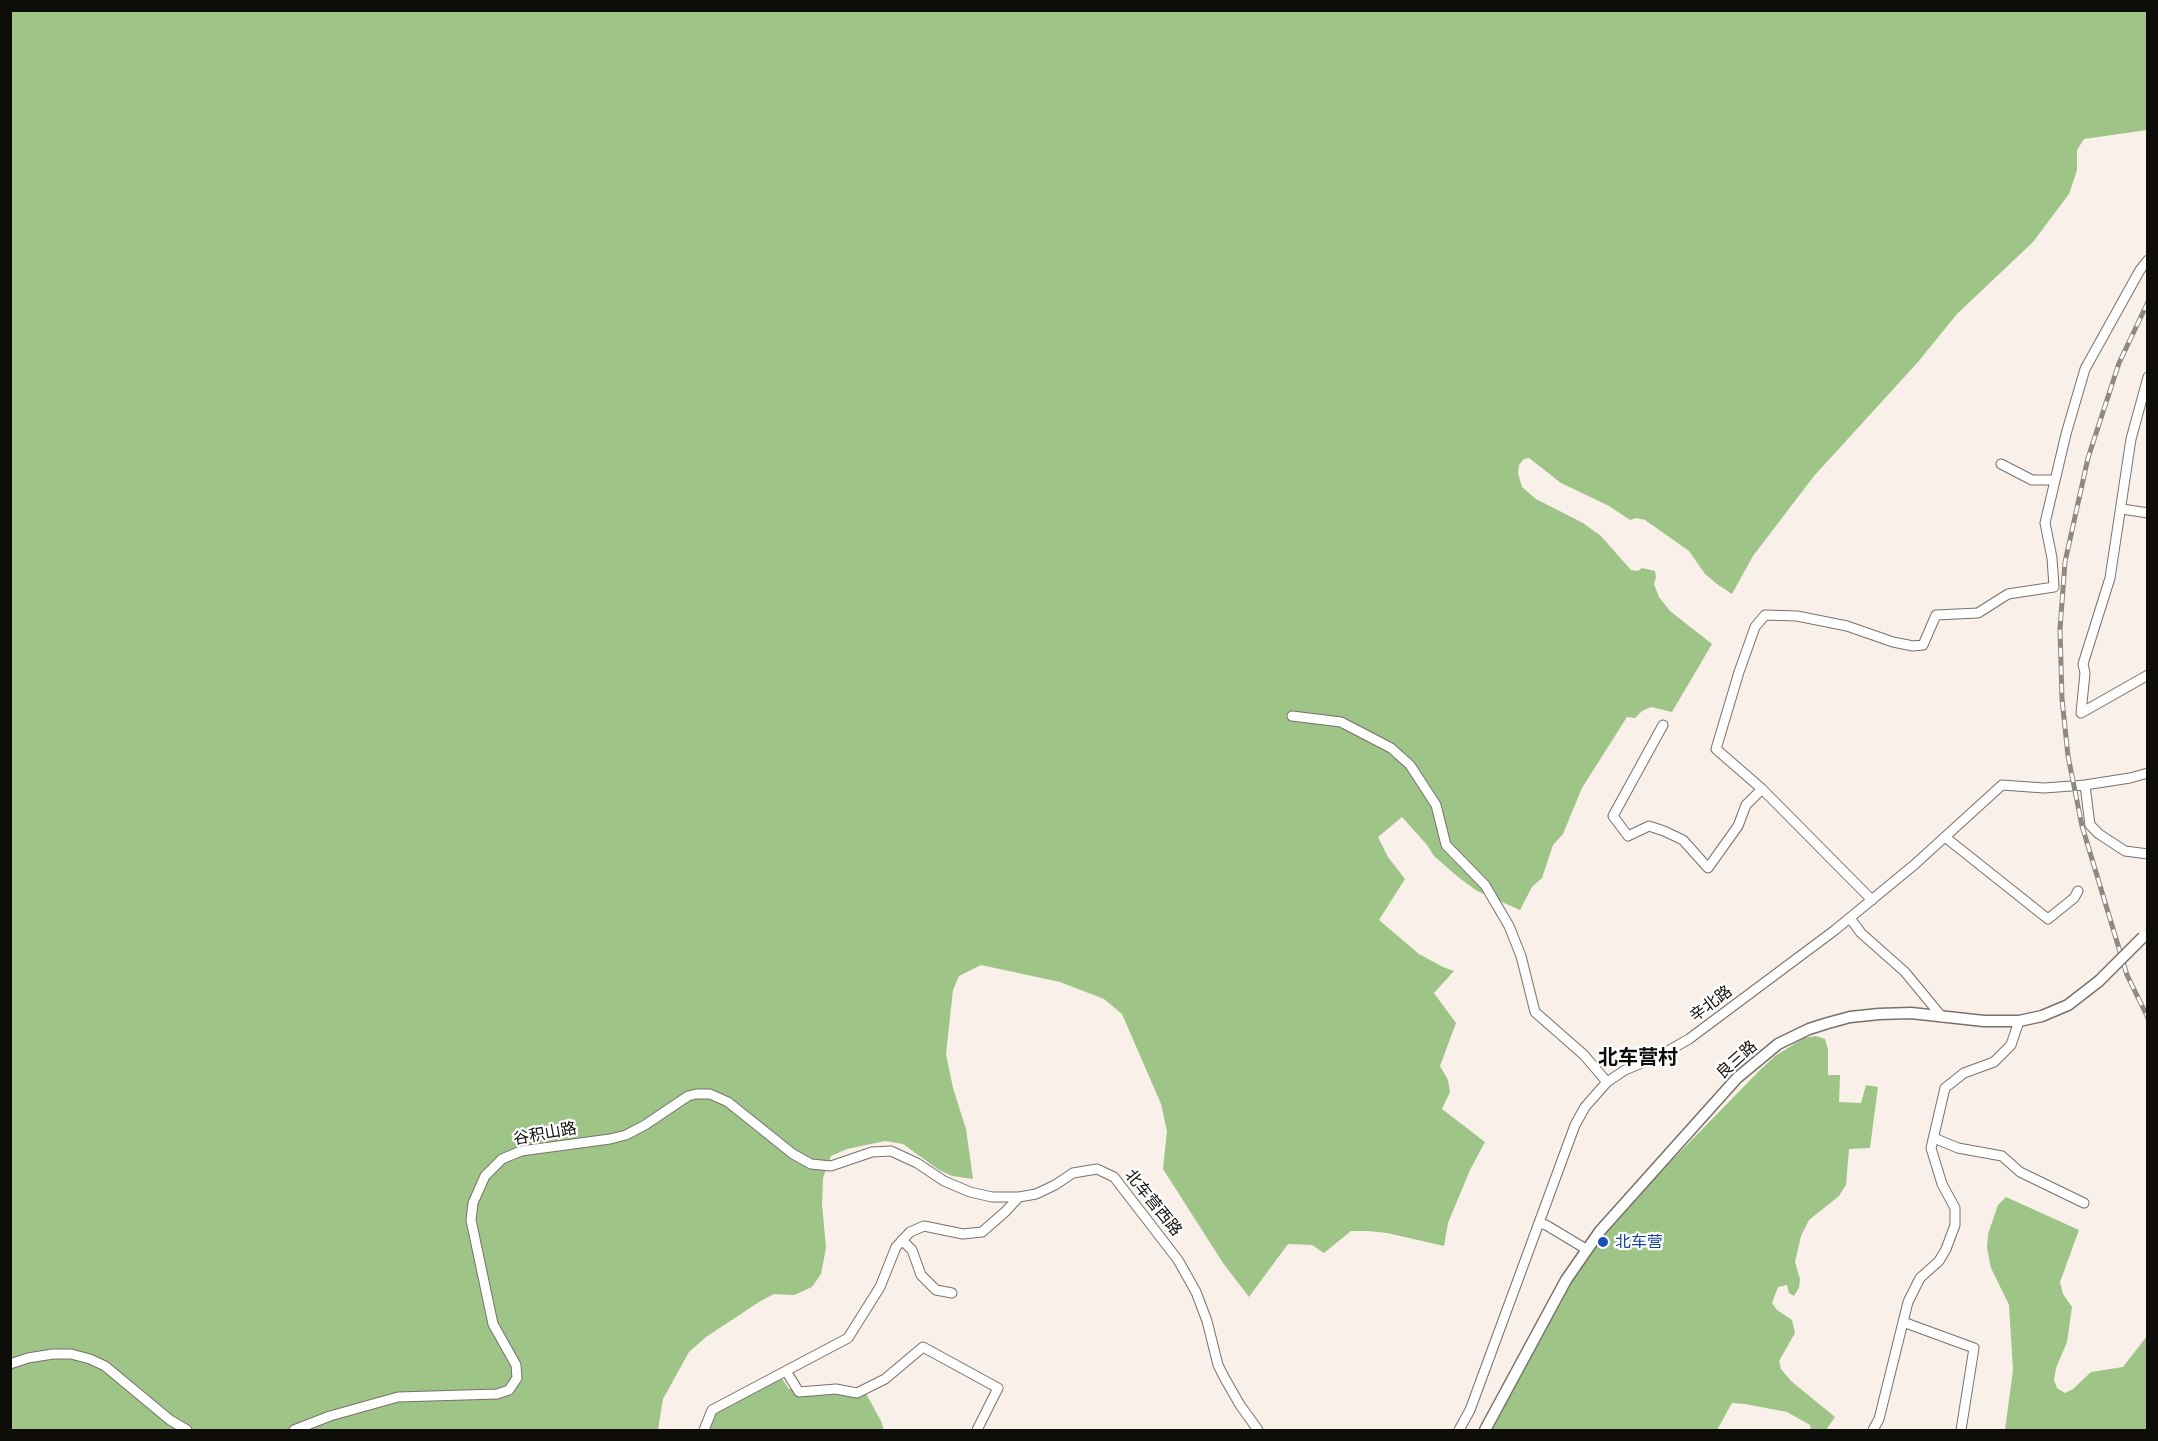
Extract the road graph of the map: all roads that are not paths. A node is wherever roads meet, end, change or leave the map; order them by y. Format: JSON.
{"nodes":[{"id":1,"x":2148,"y":260,"type":"edge"},
{"id":2,"x":2148,"y":377,"type":"edge"},
{"id":3,"x":2001,"y":464,"type":"dead end"},
{"id":4,"x":2054,"y":480,"type":"junction"},
{"id":5,"x":2122,"y":509,"type":"junction"},
{"id":6,"x":2148,"y":513,"type":"edge"},
{"id":7,"x":2148,"y":675,"type":"edge"},
{"id":8,"x":1292,"y":716,"type":"dead end"},
{"id":9,"x":1663,"y":725,"type":"dead end"},
{"id":10,"x":2148,"y":773,"type":"edge"},
{"id":11,"x":2085,"y":785,"type":"junction"},
{"id":12,"x":1762,"y":789,"type":"junction"},
{"id":13,"x":1945,"y":837,"type":"junction"},
{"id":14,"x":2148,"y":854,"type":"edge"},
{"id":15,"x":2078,"y":891,"type":"dead end"},
{"id":16,"x":1872,"y":900,"type":"junction"},
{"id":17,"x":1850,"y":918,"type":"junction"},
{"id":18,"x":2145,"y":935,"type":"edge"},
{"id":19,"x":1941,"y":1017,"type":"junction"},
{"id":20,"x":2019,"y":1021,"type":"junction"},
{"id":21,"x":1607,"y":1082,"type":"junction"},
{"id":22,"x":1934,"y":1138,"type":"junction"},
{"id":23,"x":1019,"y":1197,"type":"junction"},
{"id":24,"x":2084,"y":1203,"type":"dead end"},
{"id":25,"x":1539,"y":1223,"type":"junction"},
{"id":26,"x":902,"y":1240,"type":"junction"},
{"id":27,"x":1586,"y":1250,"type":"junction"},
{"id":28,"x":952,"y":1293,"type":"dead end"},
{"id":29,"x":1904,"y":1322,"type":"junction"},
{"id":30,"x":10,"y":1365,"type":"edge"},
{"id":31,"x":786,"y":1371,"type":"junction"},
{"id":32,"x":187,"y":1431,"type":"edge"},
{"id":33,"x":294,"y":1431,"type":"edge"},
{"id":34,"x":704,"y":1431,"type":"edge"},
{"id":35,"x":977,"y":1431,"type":"edge"},
{"id":36,"x":1258,"y":1431,"type":"edge"},
{"id":37,"x":1459,"y":1431,"type":"edge"},
{"id":38,"x":1485,"y":1431,"type":"edge"},
{"id":39,"x":1873,"y":1431,"type":"edge"},
{"id":40,"x":1961,"y":1431,"type":"edge"}],
"edges":[{"from":1,"to":4,"type":"street"},
{"from":2,"to":5,"type":"street"},
{"from":3,"to":4,"type":"street"},
{"from":4,"to":12,"type":"street"},
{"from":5,"to":6,"type":"street"},
{"from":5,"to":7,"type":"street"},
{"from":8,"to":21,"type":"street"},
{"from":9,"to":12,"type":"street"},
{"from":10,"to":11,"type":"street","name":"辛北路"},
{"from":11,"to":13,"type":"street","name":"辛北路"},
{"from":11,"to":14,"type":"street"},
{"from":12,"to":16,"type":"street"},
{"from":13,"to":15,"type":"street"},
{"from":13,"to":16,"type":"street","name":"辛北路"},
{"from":16,"to":17,"type":"street","name":"辛北路"},
{"from":17,"to":19,"type":"street"},
{"from":17,"to":21,"type":"street","name":"辛北路"},
{"from":18,"to":20,"type":"main road","name":"良三路","bridge":true},
{"from":19,"to":20,"type":"main road","name":"良三路"},
{"from":19,"to":27,"type":"main road","name":"良三路"},
{"from":20,"to":22,"type":"street"},
{"from":21,"to":25,"type":"street","name":"辛北路"},
{"from":22,"to":24,"type":"street"},
{"from":22,"to":29,"type":"street"},
{"from":23,"to":26,"type":"street","name":"北车营西路"},
{"from":23,"to":33,"type":"street","name":"谷积山路"},
{"from":23,"to":36,"type":"street","name":"北车营西路"},
{"from":25,"to":27,"type":"street"},
{"from":25,"to":37,"type":"street","name":"辛北路"},
{"from":26,"to":28,"type":"street"},
{"from":26,"to":31,"type":"street"},
{"from":27,"to":38,"type":"main road","name":"良三路"},
{"from":29,"to":39,"type":"street"},
{"from":29,"to":40,"type":"street"},
{"from":30,"to":32,"type":"street"},
{"from":31,"to":34,"type":"street"},
{"from":31,"to":35,"type":"street"}]}
